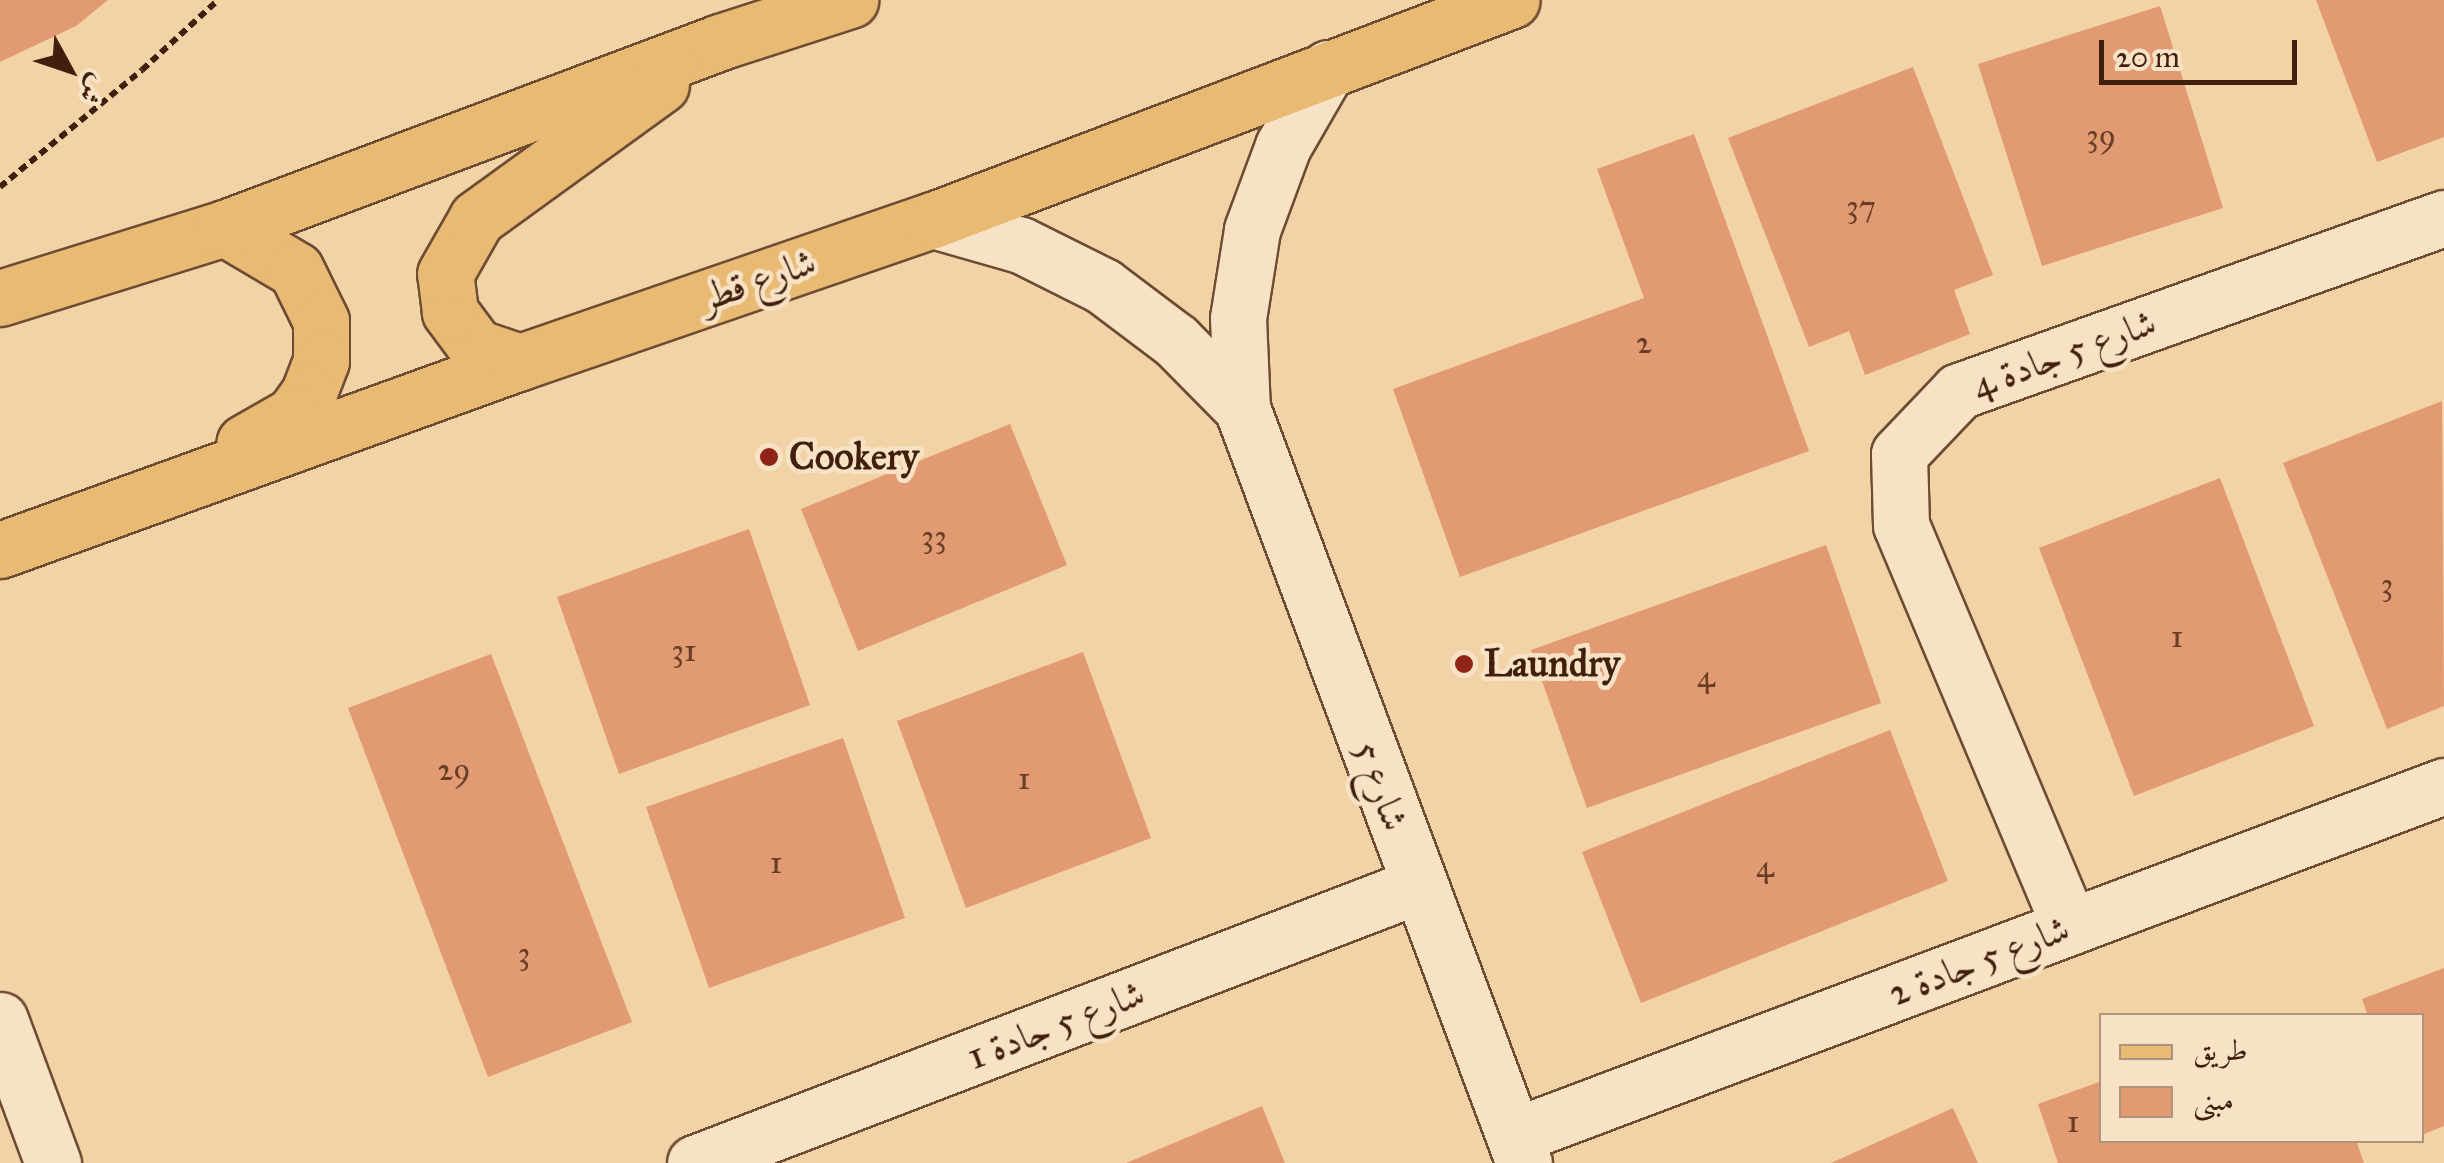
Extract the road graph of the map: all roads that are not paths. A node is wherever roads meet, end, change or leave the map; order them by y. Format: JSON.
{"nodes":[{"id":1,"x":850,"y":0,"type":"edge"},
{"id":2,"x":1512,"y":0,"type":"edge"},
{"id":3,"x":720,"y":42,"type":"junction"},
{"id":4,"x":1328,"y":68,"type":"junction"},
{"id":5,"x":2444,"y":218,"type":"edge"},
{"id":6,"x":933,"y":220,"type":"junction"},
{"id":7,"x":225,"y":228,"type":"junction"},
{"id":8,"x":0,"y":298,"type":"edge"},
{"id":9,"x":520,"y":362,"type":"junction"},
{"id":10,"x":1242,"y":408,"type":"junction"},
{"id":11,"x":141,"y":500,"type":"junction"},
{"id":12,"x":0,"y":550,"type":"edge"},
{"id":13,"x":2444,"y":786,"type":"edge"},
{"id":14,"x":1418,"y":886,"type":"junction"},
{"id":15,"x":2070,"y":927,"type":"junction"},
{"id":16,"x":0,"y":1020,"type":"edge"},
{"id":17,"x":1519,"y":1149,"type":"edge"},
{"id":18,"x":53,"y":1163,"type":"edge"},
{"id":19,"x":695,"y":1163,"type":"edge"}],
"edges":[{"from":1,"to":3,"type":"main road"},
{"from":2,"to":4,"type":"main road","name":"شارع قطر"},
{"from":3,"to":7,"type":"main road"},
{"from":3,"to":9,"type":"main road"},
{"from":4,"to":6,"type":"main road","name":"شارع قطر"},
{"from":4,"to":10,"type":"street","name":"شارع 5"},
{"from":5,"to":15,"type":"street","name":"شارع 5 جادة 4"},
{"from":6,"to":9,"type":"main road","name":"شارع قطر"},
{"from":6,"to":10,"type":"street","name":"شارع 5"},
{"from":7,"to":8,"type":"main road"},
{"from":7,"to":11,"type":"main road"},
{"from":9,"to":11,"type":"main road","name":"شارع قطر"},
{"from":10,"to":14,"type":"street","name":"شارع 5"},
{"from":11,"to":12,"type":"main road","name":"شارع قطر"},
{"from":13,"to":15,"type":"street","name":"شارع 5 جادة 2"},
{"from":14,"to":17,"type":"street","name":"شارع 5"},
{"from":14,"to":19,"type":"street","name":"شارع 5 جادة 1"},
{"from":15,"to":17,"type":"street","name":"شارع 5 جادة 2"},
{"from":16,"to":18,"type":"street"}]}
